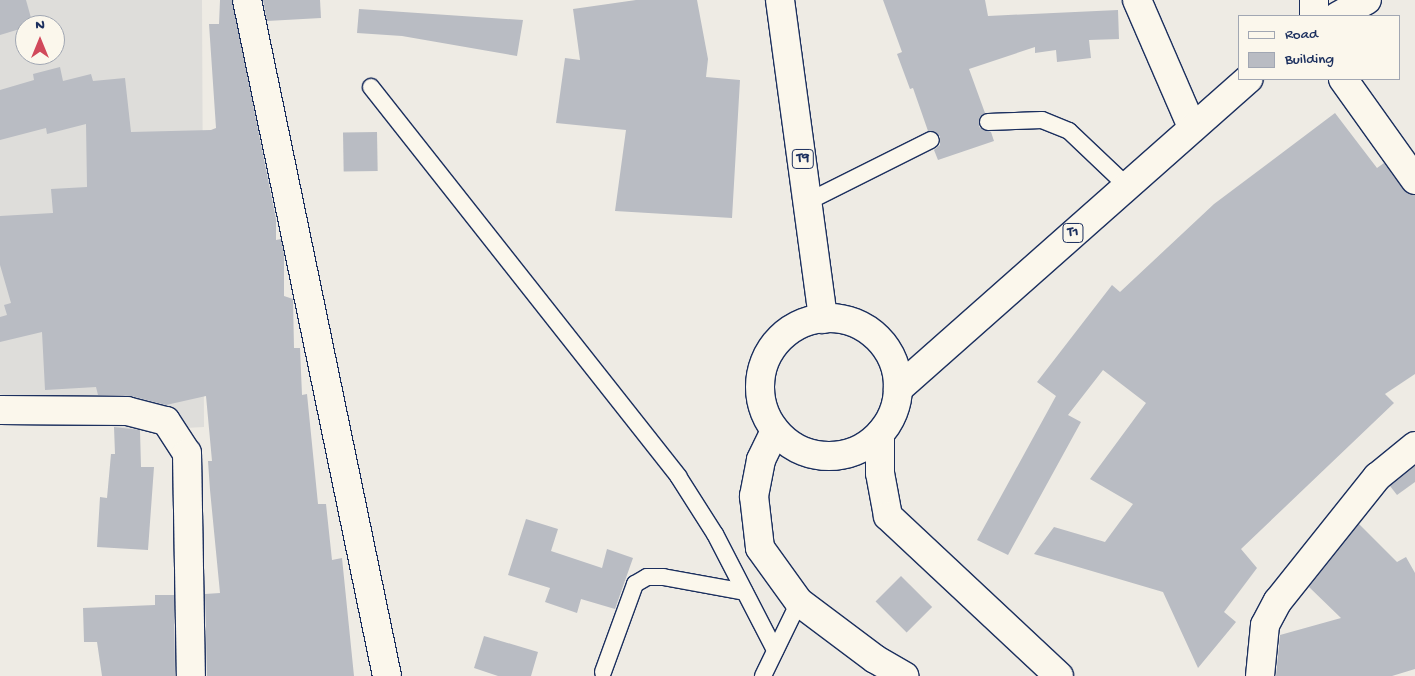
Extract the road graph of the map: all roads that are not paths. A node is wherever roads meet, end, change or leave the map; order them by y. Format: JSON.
{"nodes":[{"id":1,"x":247,"y":0,"type":"edge"},
{"id":2,"x":780,"y":0,"type":"edge"},
{"id":3,"x":1136,"y":0,"type":"edge"},
{"id":4,"x":1314,"y":0,"type":"edge"},
{"id":5,"x":1367,"y":0,"type":"edge"},
{"id":6,"x":1314,"y":15,"type":"edge"},
{"id":7,"x":1340,"y":15,"type":"edge"},
{"id":8,"x":1247,"y":80,"type":"edge"},
{"id":9,"x":1344,"y":80,"type":"edge"},
{"id":10,"x":370,"y":87,"type":"dead end"},
{"id":11,"x":988,"y":122,"type":"dead end"},
{"id":12,"x":1192,"y":127,"type":"junction"},
{"id":13,"x":931,"y":140,"type":"dead end"},
{"id":14,"x":1415,"y":180,"type":"edge"},
{"id":15,"x":1126,"y":185,"type":"junction"},
{"id":16,"x":809,"y":201,"type":"junction"},
{"id":17,"x":822,"y":319,"type":"junction"},
{"id":18,"x":898,"y":389,"type":"junction"},
{"id":19,"x":0,"y":410,"type":"edge"},
{"id":20,"x":776,"y":432,"type":"junction"},
{"id":21,"x":880,"y":434,"type":"junction"},
{"id":22,"x":1415,"y":446,"type":"edge"},
{"id":23,"x":745,"y":592,"type":"junction"},
{"id":24,"x":800,"y":602,"type":"junction"},
{"id":25,"x":776,"y":650,"type":"junction"},
{"id":26,"x":878,"y":668,"type":"edge"},
{"id":27,"x":603,"y":672,"type":"dead end"},
{"id":28,"x":191,"y":676,"type":"edge"},
{"id":29,"x":386,"y":676,"type":"edge"},
{"id":30,"x":763,"y":676,"type":"edge"},
{"id":31,"x":904,"y":676,"type":"edge"},
{"id":32,"x":1059,"y":676,"type":"edge"},
{"id":33,"x":1260,"y":676,"type":"edge"}],
"edges":[{"from":1,"to":29,"type":"main road"},
{"from":2,"to":16,"type":"main road","number":"T9"},
{"from":3,"to":12,"type":"main road"},
{"from":4,"to":6,"type":"main road"},
{"from":5,"to":7,"type":"main road"},
{"from":8,"to":12,"type":"main road","number":"T1"},
{"from":9,"to":14,"type":"main road"},
{"from":10,"to":23,"type":"lane"},
{"from":11,"to":15,"type":"lane"},
{"from":12,"to":15,"type":"main road","number":"T1"},
{"from":13,"to":16,"type":"lane"},
{"from":15,"to":18,"type":"main road","number":"T1"},
{"from":16,"to":17,"type":"main road","number":"T9"},
{"from":17,"to":18,"type":"main road"},
{"from":17,"to":20,"type":"main road"},
{"from":18,"to":21,"type":"main road"},
{"from":19,"to":28,"type":"main road"},
{"from":20,"to":21,"type":"main road"},
{"from":20,"to":24,"type":"main road"},
{"from":21,"to":32,"type":"main road"},
{"from":22,"to":33,"type":"main road"},
{"from":23,"to":25,"type":"lane"},
{"from":23,"to":27,"type":"lane"},
{"from":24,"to":25,"type":"lane"},
{"from":24,"to":26,"type":"main road"},
{"from":25,"to":30,"type":"lane"},
{"from":26,"to":31,"type":"main road"}]}
